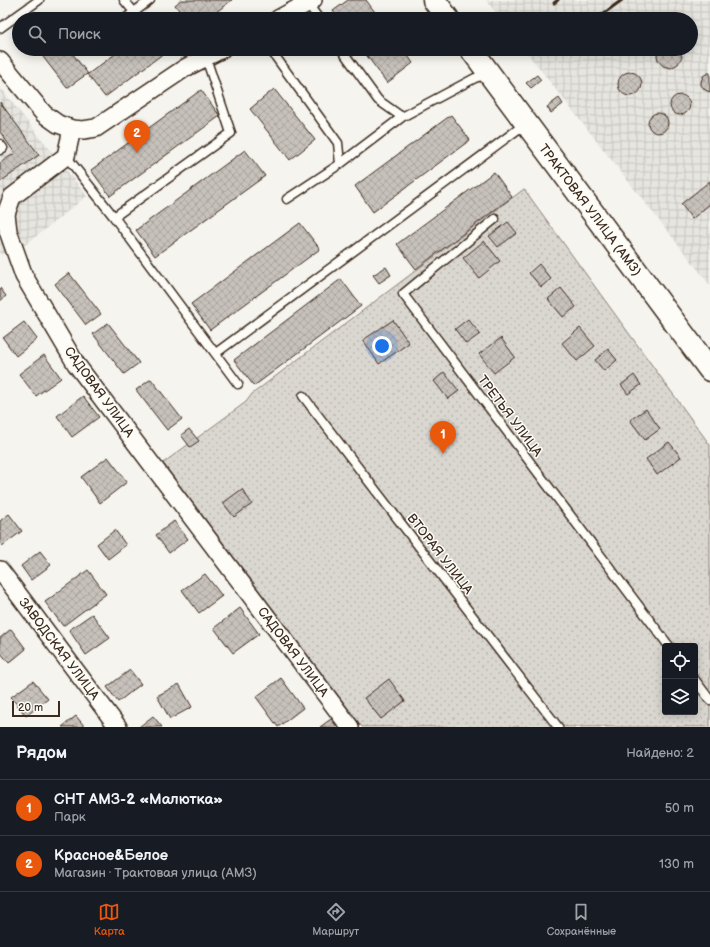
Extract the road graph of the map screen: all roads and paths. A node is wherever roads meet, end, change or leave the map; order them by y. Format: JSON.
{"nodes":[{"id":1,"x":39,"y":0,"type":"edge"},
{"id":2,"x":124,"y":0,"type":"edge"},
{"id":3,"x":150,"y":0,"type":"edge"},
{"id":4,"x":434,"y":0,"type":"edge"},
{"id":5,"x":310,"y":2,"type":"edge"},
{"id":6,"x":22,"y":12,"type":"edge"},
{"id":7,"x":134,"y":12,"type":"joint"},
{"id":8,"x":291,"y":12,"type":"edge"},
{"id":9,"x":315,"y":12,"type":"edge"},
{"id":10,"x":443,"y":12,"type":"edge"},
{"id":11,"x":12,"y":19,"type":"edge"},
{"id":12,"x":0,"y":28,"type":"edge"},
{"id":13,"x":210,"y":56,"type":"edge"},
{"id":14,"x":275,"y":56,"type":"edge"},
{"id":15,"x":345,"y":56,"type":"edge"},
{"id":16,"x":476,"y":56,"type":"edge"},
{"id":17,"x":206,"y":58,"type":"junction"},
{"id":18,"x":0,"y":60,"type":"edge"},
{"id":19,"x":489,"y":74,"type":"junction"},
{"id":20,"x":402,"y":117,"type":"junction"},
{"id":21,"x":526,"y":124,"type":"junction"},
{"id":22,"x":72,"y":129,"type":"junction"},
{"id":23,"x":0,"y":144,"type":"edge"},
{"id":24,"x":0,"y":150,"type":"edge"},
{"id":25,"x":66,"y":156,"type":"junction"},
{"id":26,"x":340,"y":164,"type":"junction"},
{"id":27,"x":287,"y":199,"type":"dead end"},
{"id":28,"x":6,"y":202,"type":"edge"},
{"id":29,"x":114,"y":217,"type":"junction"},
{"id":30,"x":495,"y":219,"type":"dead end"},
{"id":31,"x":216,"y":353,"type":"junction"},
{"id":32,"x":710,"y":370,"type":"edge"},
{"id":33,"x":238,"y":384,"type":"dead end"},
{"id":34,"x":303,"y":396,"type":"dead end"},
{"id":35,"x":0,"y":570,"type":"edge"},
{"id":36,"x":667,"y":643,"type":"edge"},
{"id":37,"x":698,"y":684,"type":"edge"},
{"id":38,"x":710,"y":700,"type":"edge"},
{"id":39,"x":118,"y":727,"type":"edge"},
{"id":40,"x":350,"y":727,"type":"edge"},
{"id":41,"x":558,"y":727,"type":"edge"}],
"edges":[{"from":1,"to":6,"type":"lane"},
{"from":2,"to":7,"type":"lane"},
{"from":3,"to":7,"type":"lane"},
{"from":4,"to":10,"type":"street"},
{"from":5,"to":8,"type":"street"},
{"from":5,"to":9,"type":"lane"},
{"from":11,"to":12,"type":"lane"},
{"from":13,"to":17,"type":"street"},
{"from":14,"to":26,"type":"lane"},
{"from":15,"to":20,"type":"lane"},
{"from":16,"to":19,"type":"street","name":"ТРАКТОВАЯ УЛИЦА (АМЗ)"},
{"from":17,"to":22,"type":"street"},
{"from":17,"to":29,"type":"lane"},
{"from":18,"to":22,"type":"street"},
{"from":19,"to":20,"type":"lane"},
{"from":19,"to":21,"type":"street","name":"ТРАКТОВАЯ УЛИЦА (АМЗ)"},
{"from":20,"to":26,"type":"lane"},
{"from":21,"to":31,"type":"lane"},
{"from":21,"to":32,"type":"street","name":"ТРАКТОВАЯ УЛИЦА (АМЗ)"},
{"from":22,"to":25,"type":"street"},
{"from":23,"to":24,"type":"lane"},
{"from":25,"to":28,"type":"street","name":"САДОВАЯ УЛИЦА"},
{"from":25,"to":29,"type":"lane"},
{"from":26,"to":27,"type":"lane"},
{"from":28,"to":40,"type":"street","name":"САДОВАЯ УЛИЦА"},
{"from":29,"to":31,"type":"lane"},
{"from":30,"to":36,"type":"lane","name":"ТРЕТЬЯ УЛИЦА"},
{"from":31,"to":33,"type":"lane"},
{"from":34,"to":41,"type":"lane","name":"ВТОРАЯ УЛИЦА"},
{"from":35,"to":39,"type":"street","name":"ЗАВОДСКАЯ УЛИЦА"},
{"from":37,"to":38,"type":"lane"}]}
